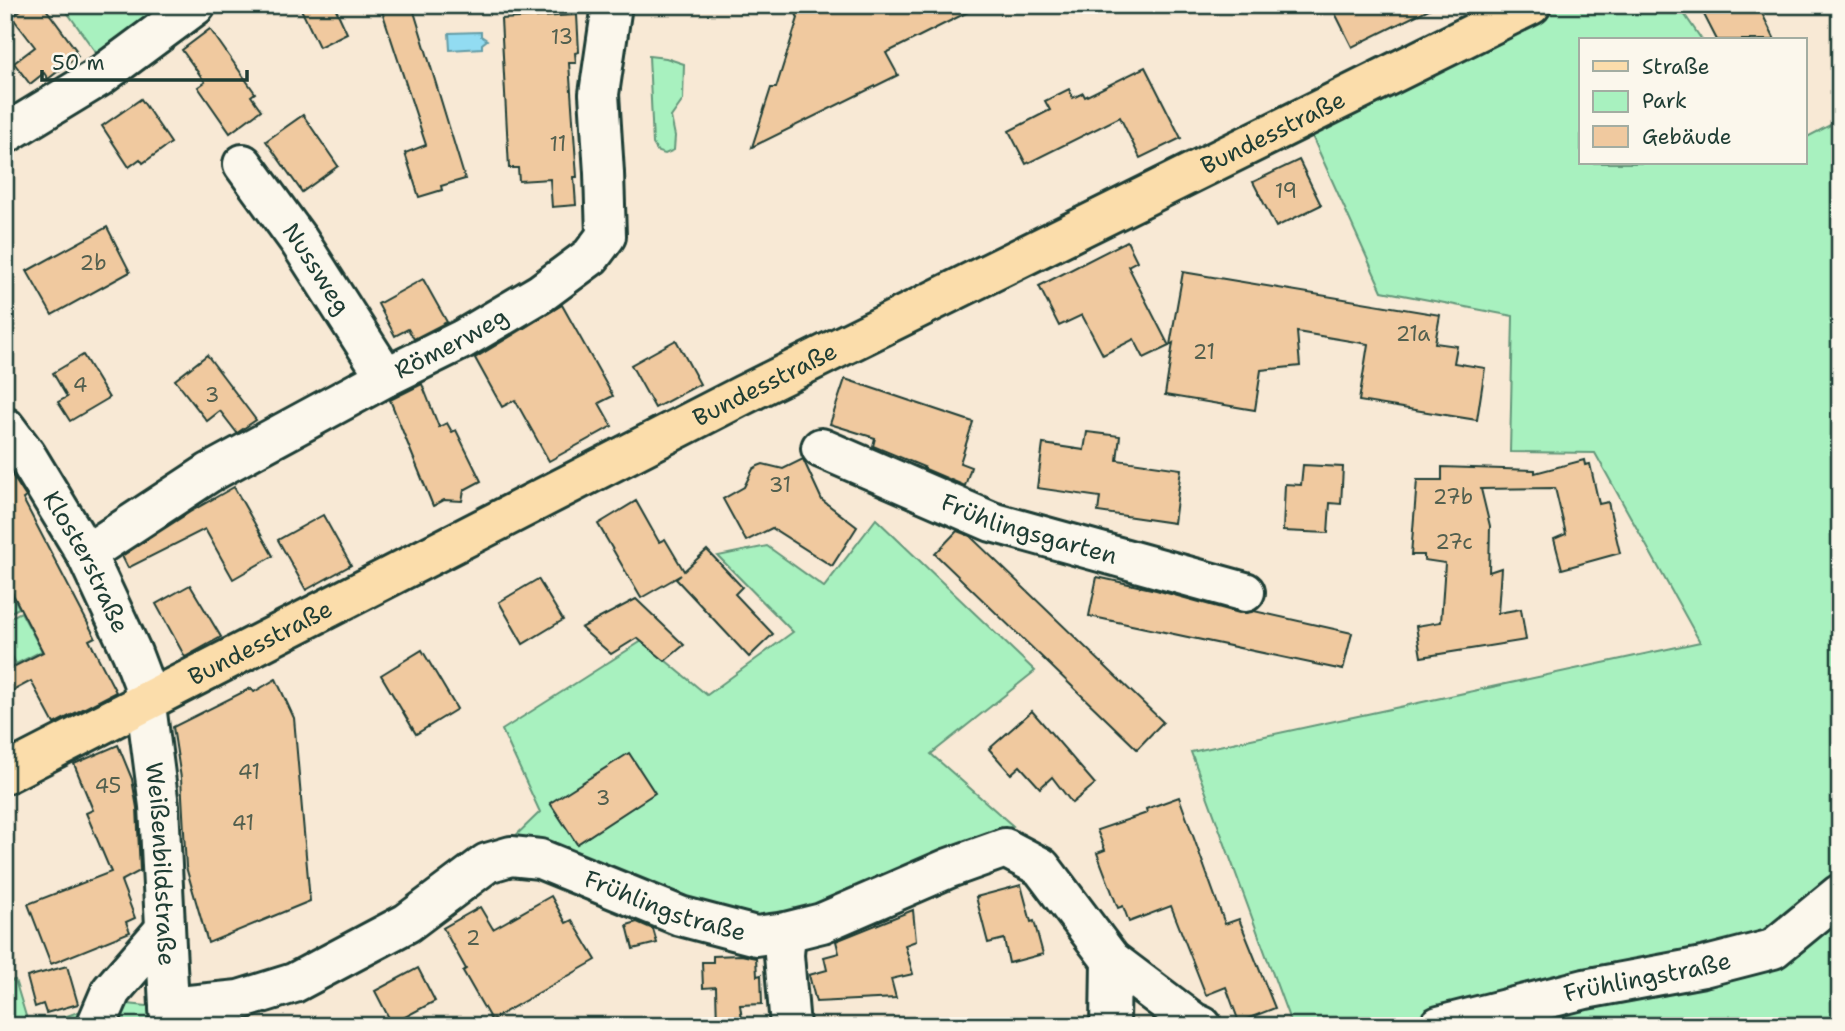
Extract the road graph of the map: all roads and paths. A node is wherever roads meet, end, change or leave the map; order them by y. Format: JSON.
{"nodes":[{"id":1,"x":196,"y":5,"type":"edge"},
{"id":2,"x":612,"y":5,"type":"edge"},
{"id":3,"x":1531,"y":5,"type":"edge"},
{"id":4,"x":5,"y":134,"type":"edge"},
{"id":5,"x":243,"y":164,"type":"dead end"},
{"id":6,"x":386,"y":377,"type":"junction"},
{"id":7,"x":5,"y":426,"type":"edge"},
{"id":8,"x":821,"y":448,"type":"dead end"},
{"id":9,"x":86,"y":554,"type":"junction"},
{"id":10,"x":1245,"y":592,"type":"dead end"},
{"id":11,"x":144,"y":705,"type":"junction"},
{"id":12,"x":5,"y":774,"type":"edge"},
{"id":13,"x":1840,"y":894,"type":"edge"},
{"id":14,"x":165,"y":929,"type":"junction"},
{"id":15,"x":786,"y":932,"type":"junction"},
{"id":16,"x":1111,"y":960,"type":"junction"},
{"id":17,"x":169,"y":1017,"type":"edge"},
{"id":18,"x":96,"y":1026,"type":"edge"},
{"id":19,"x":790,"y":1026,"type":"edge"},
{"id":20,"x":1110,"y":1026,"type":"edge"},
{"id":21,"x":1202,"y":1026,"type":"edge"},
{"id":22,"x":1438,"y":1026,"type":"edge"}],
"edges":[{"from":1,"to":4,"type":"street"},
{"from":2,"to":6,"type":"street","name":"Römerweg"},
{"from":3,"to":11,"type":"main road","name":"Bundesstraße"},
{"from":5,"to":6,"type":"street","name":"Nussweg"},
{"from":6,"to":9,"type":"street","name":"Römerweg"},
{"from":7,"to":9,"type":"street","name":"Klosterstraße"},
{"from":8,"to":10,"type":"street","name":"Frühlingsgarten"},
{"from":9,"to":11,"type":"street","name":"Klosterstraße"},
{"from":11,"to":12,"type":"main road","name":"Bundesstraße"},
{"from":11,"to":14,"type":"street","name":"Weißenbildstraße"},
{"from":13,"to":22,"type":"street","name":"Frühlingstraße"},
{"from":14,"to":17,"type":"street","name":"Weißenbildstraße"},
{"from":14,"to":18,"type":"street"},
{"from":15,"to":16,"type":"street","name":"Frühlingstraße"},
{"from":15,"to":17,"type":"street","name":"Frühlingstraße"},
{"from":15,"to":19,"type":"street"},
{"from":16,"to":20,"type":"street"},
{"from":16,"to":21,"type":"street","name":"Frühlingstraße"}]}
